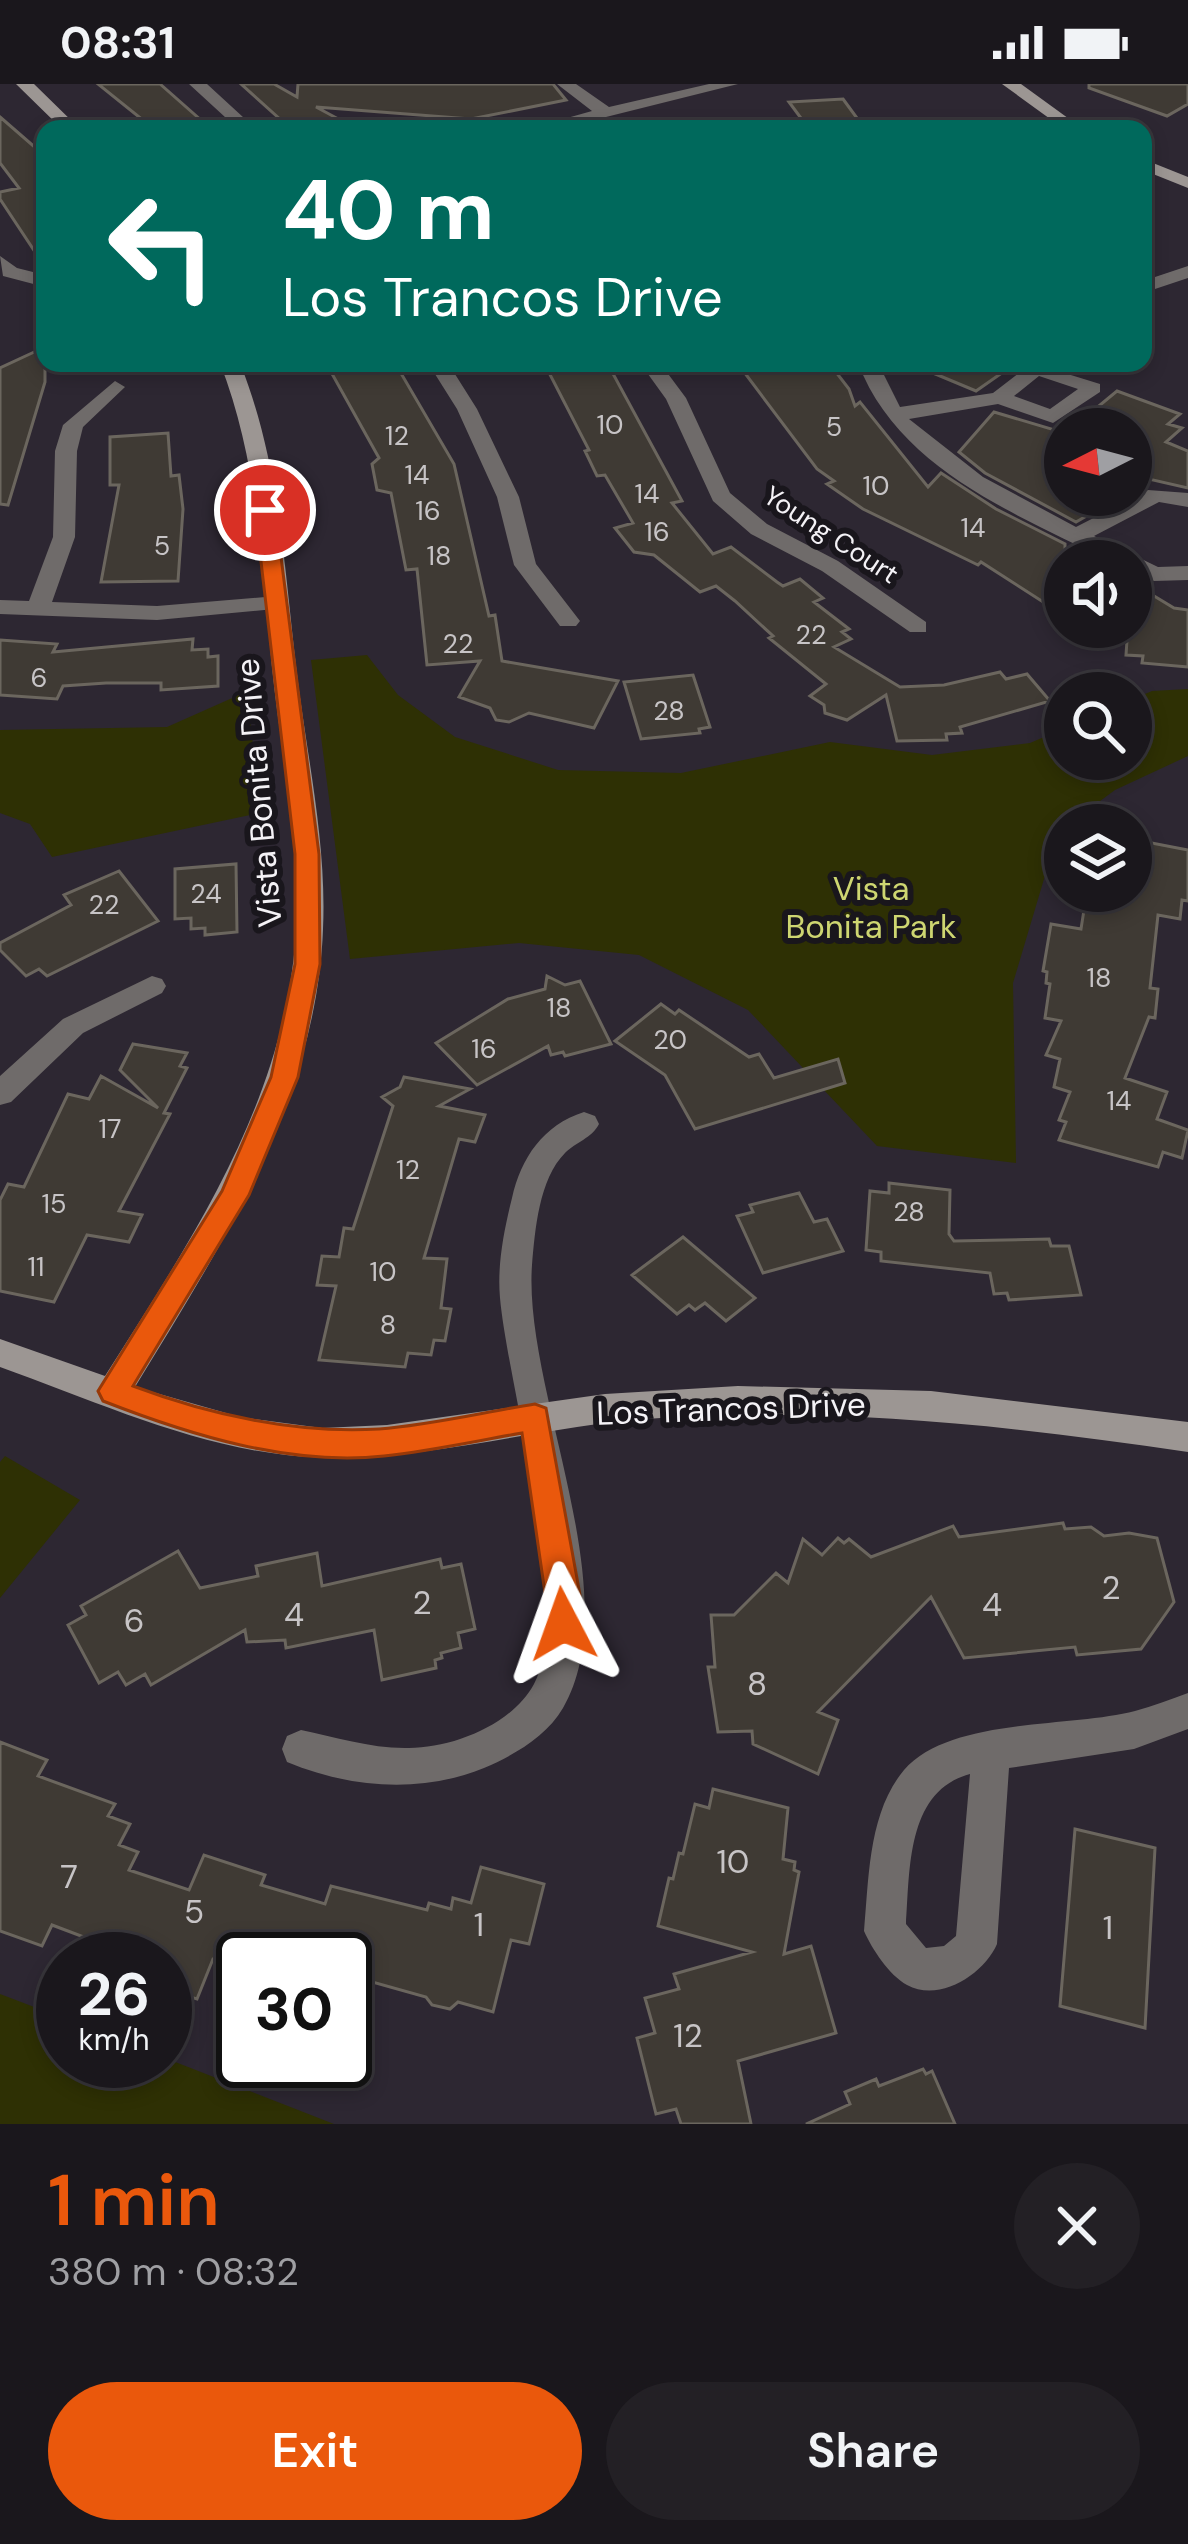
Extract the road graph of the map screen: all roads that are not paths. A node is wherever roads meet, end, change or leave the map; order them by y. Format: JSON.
{"nodes":[{"id":1,"x":24,"y":84,"type":"edge"},
{"id":2,"x":196,"y":84,"type":"edge"},
{"id":3,"x":565,"y":84,"type":"edge"},
{"id":4,"x":730,"y":84,"type":"edge"},
{"id":5,"x":1010,"y":84,"type":"edge"},
{"id":6,"x":605,"y":112,"type":"junction"},
{"id":7,"x":62,"y":120,"type":"edge"},
{"id":8,"x":238,"y":120,"type":"edge"},
{"id":9,"x":573,"y":120,"type":"edge"},
{"id":10,"x":1062,"y":120,"type":"edge"},
{"id":11,"x":1152,"y":168,"type":"edge"},
{"id":12,"x":1188,"y":183,"type":"edge"},
{"id":13,"x":0,"y":262,"type":"edge"},
{"id":14,"x":1188,"y":272,"type":"edge"},
{"id":15,"x":36,"y":279,"type":"edge"},
{"id":16,"x":1152,"y":284,"type":"edge"},
{"id":17,"x":232,"y":372,"type":"edge"},
{"id":18,"x":444,"y":372,"type":"edge"},
{"id":19,"x":657,"y":372,"type":"edge"},
{"id":20,"x":870,"y":372,"type":"edge"},
{"id":21,"x":115,"y":387,"type":"dead end"},
{"id":22,"x":999,"y":398,"type":"dead end"},
{"id":23,"x":892,"y":415,"type":"junction"},
{"id":24,"x":1188,"y":500,"type":"edge"},
{"id":25,"x":1078,"y":536,"type":"junction"},
{"id":26,"x":1086,"y":540,"type":"edge"},
{"id":27,"x":1152,"y":573,"type":"edge"},
{"id":28,"x":1188,"y":573,"type":"edge"},
{"id":29,"x":277,"y":603,"type":"junction"},
{"id":30,"x":0,"y":607,"type":"edge"},
{"id":31,"x":38,"y":611,"type":"junction"},
{"id":32,"x":568,"y":622,"type":"dead end"},
{"id":33,"x":917,"y":627,"type":"dead end"},
{"id":34,"x":152,"y":986,"type":"dead end"},
{"id":35,"x":0,"y":1094,"type":"edge"},
{"id":36,"x":584,"y":1124,"type":"dead end"},
{"id":37,"x":0,"y":1353,"type":"edge"},
{"id":38,"x":113,"y":1391,"type":"junction"},
{"id":39,"x":535,"y":1418,"type":"junction"},
{"id":40,"x":1188,"y":1437,"type":"edge"},
{"id":41,"x":1188,"y":1711,"type":"edge"},
{"id":42,"x":301,"y":1749,"type":"dead end"},
{"id":43,"x":991,"y":1752,"type":"junction"}],
"edges":[{"from":1,"to":7,"type":"street"},
{"from":2,"to":8,"type":"street"},
{"from":3,"to":6,"type":"street"},
{"from":4,"to":6,"type":"street"},
{"from":5,"to":10,"type":"street"},
{"from":6,"to":9,"type":"street"},
{"from":11,"to":12,"type":"street"},
{"from":13,"to":15,"type":"street"},
{"from":14,"to":16,"type":"street"},
{"from":17,"to":29,"type":"street","name":"Vista Bonita Drive"},
{"from":18,"to":32,"type":"street"},
{"from":19,"to":33,"type":"street","name":"Young Court"},
{"from":20,"to":23,"type":"street"},
{"from":21,"to":31,"type":"street"},
{"from":22,"to":23,"type":"street"},
{"from":23,"to":25,"type":"street"},
{"from":24,"to":25,"type":"street"},
{"from":25,"to":26,"type":"street"},
{"from":27,"to":28,"type":"street"},
{"from":29,"to":31,"type":"street"},
{"from":29,"to":38,"type":"street","name":"Vista Bonita Drive"},
{"from":30,"to":31,"type":"street"},
{"from":34,"to":35,"type":"street"},
{"from":36,"to":39,"type":"street"},
{"from":37,"to":38,"type":"street","name":"Los Trancos Drive"},
{"from":38,"to":39,"type":"street","name":"Los Trancos Drive"},
{"from":39,"to":40,"type":"street","name":"Los Trancos Drive"},
{"from":39,"to":42,"type":"street"},
{"from":41,"to":43,"type":"street"},
{"from":43,"to":43,"type":"street"}]}
